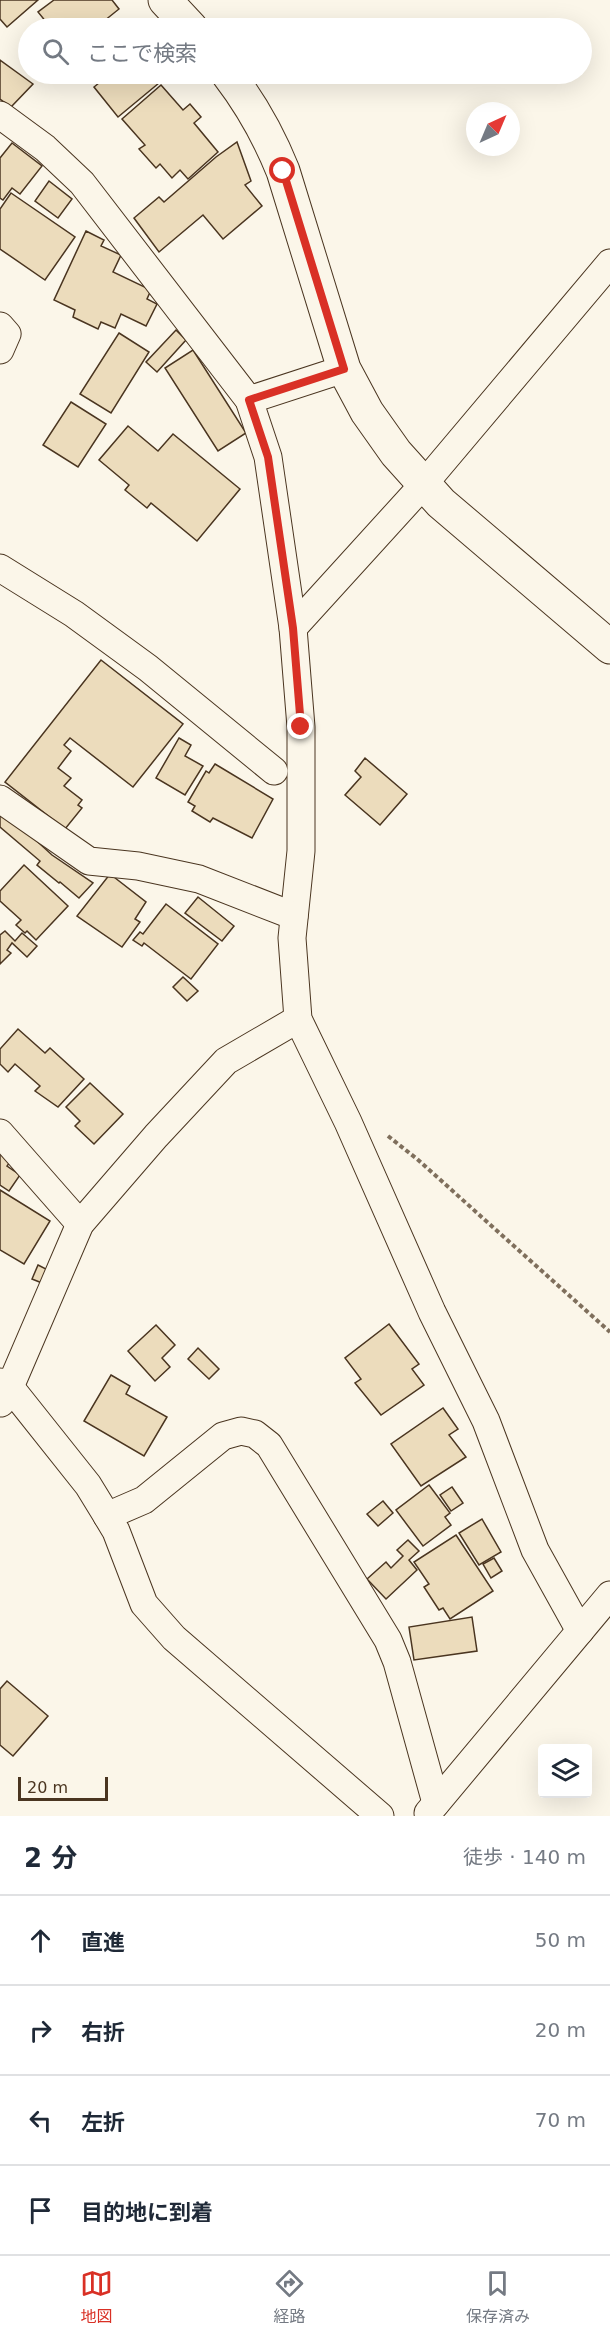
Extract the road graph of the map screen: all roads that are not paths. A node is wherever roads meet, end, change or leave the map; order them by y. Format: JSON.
{"nodes":[{"id":1,"x":165,"y":0,"type":"edge"},
{"id":2,"x":182,"y":18,"type":"edge"},
{"id":3,"x":236,"y":84,"type":"edge"},
{"id":4,"x":5,"y":129,"type":"edge"},
{"id":5,"x":610,"y":263,"type":"edge"},
{"id":6,"x":0,"y":326,"type":"edge"},
{"id":7,"x":0,"y":350,"type":"edge"},
{"id":8,"x":344,"y":369,"type":"junction"},
{"id":9,"x":249,"y":400,"type":"junction"},
{"id":10,"x":423,"y":485,"type":"junction"},
{"id":11,"x":0,"y":568,"type":"edge"},
{"id":12,"x":293,"y":628,"type":"junction"},
{"id":13,"x":610,"y":647,"type":"edge"},
{"id":14,"x":274,"y":771,"type":"dead end"},
{"id":15,"x":0,"y":799,"type":"edge"},
{"id":16,"x":294,"y":916,"type":"junction"},
{"id":17,"x":298,"y":1020,"type":"junction"},
{"id":18,"x":0,"y":1133,"type":"edge"},
{"id":19,"x":80,"y":1224,"type":"junction"},
{"id":20,"x":3,"y":1391,"type":"edge"},
{"id":21,"x":107,"y":1516,"type":"junction"},
{"id":22,"x":610,"y":1595,"type":"edge"},
{"id":23,"x":580,"y":1630,"type":"junction"},
{"id":24,"x":431,"y":1810,"type":"edge"},
{"id":25,"x":380,"y":1816,"type":"edge"}],
"edges":[{"from":1,"to":2,"type":"street"},
{"from":3,"to":8,"type":"street"},
{"from":4,"to":9,"type":"street"},
{"from":5,"to":10,"type":"street"},
{"from":6,"to":7,"type":"street"},
{"from":8,"to":9,"type":"street"},
{"from":8,"to":10,"type":"street"},
{"from":9,"to":12,"type":"street"},
{"from":10,"to":12,"type":"street"},
{"from":10,"to":13,"type":"street"},
{"from":11,"to":14,"type":"street"},
{"from":12,"to":16,"type":"street"},
{"from":15,"to":16,"type":"street"},
{"from":16,"to":17,"type":"street"},
{"from":17,"to":19,"type":"street"},
{"from":17,"to":23,"type":"street"},
{"from":18,"to":19,"type":"street"},
{"from":19,"to":20,"type":"street"},
{"from":20,"to":21,"type":"street"},
{"from":21,"to":24,"type":"street"},
{"from":21,"to":25,"type":"street"},
{"from":22,"to":23,"type":"street"},
{"from":23,"to":24,"type":"street"}]}
